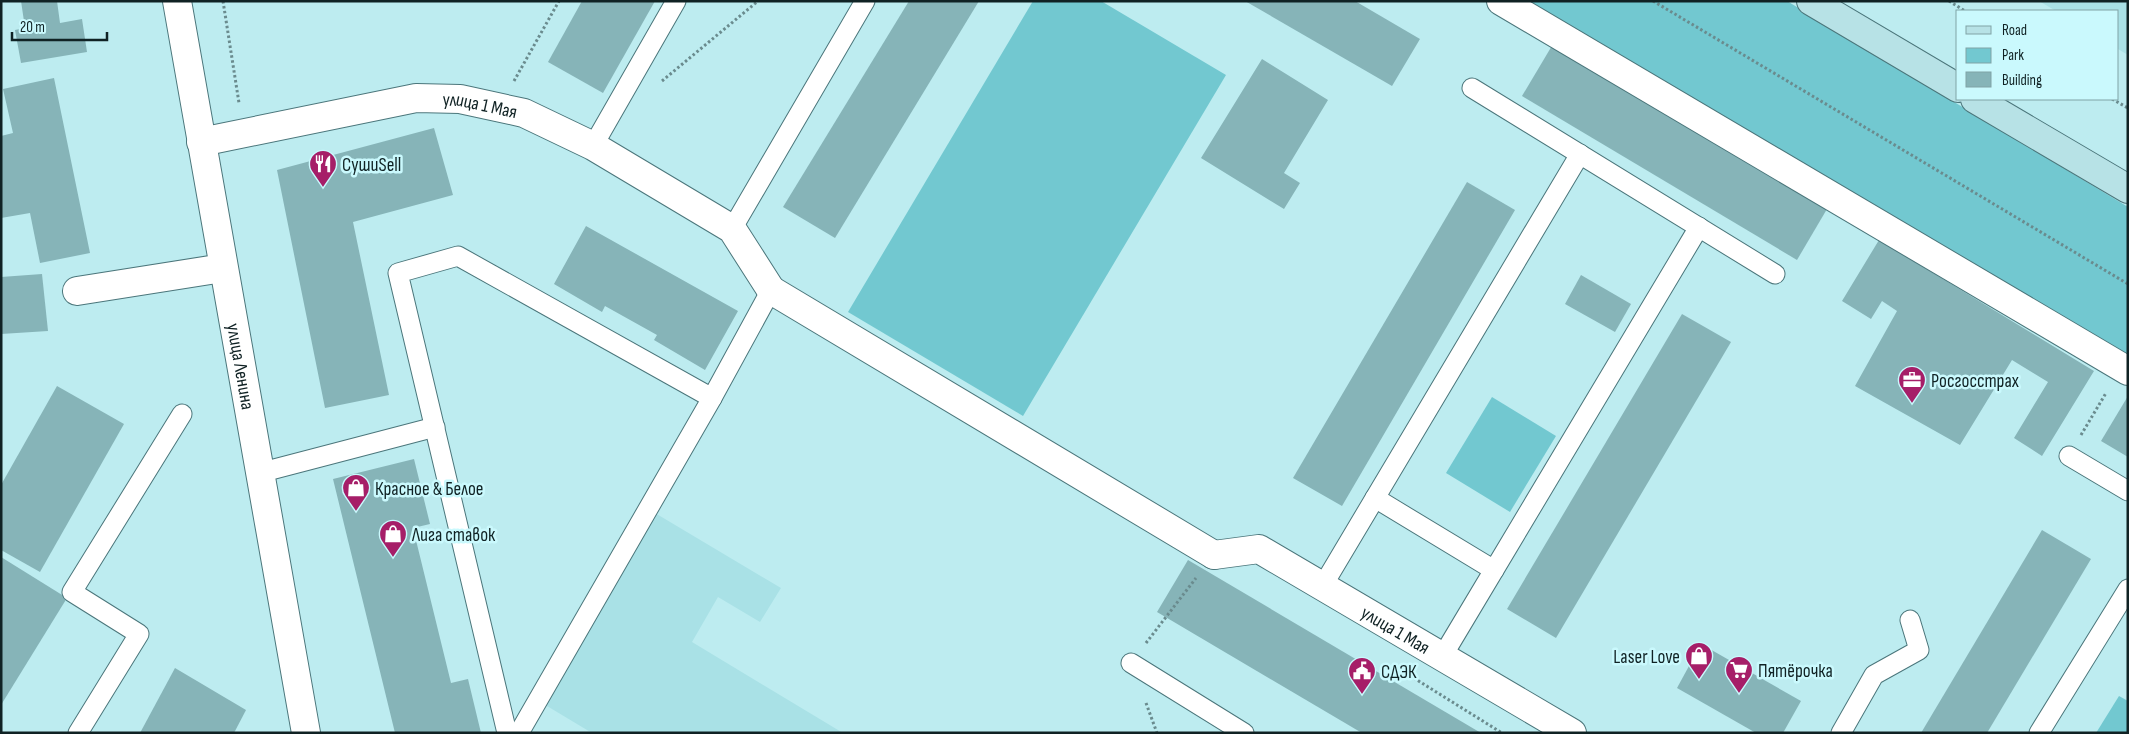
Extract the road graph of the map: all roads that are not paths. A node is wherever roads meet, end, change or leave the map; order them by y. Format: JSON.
{"nodes":[{"id":1,"x":177,"y":1,"type":"edge"},
{"id":2,"x":676,"y":1,"type":"edge"},
{"id":3,"x":865,"y":1,"type":"edge"},
{"id":4,"x":1501,"y":1,"type":"edge"},
{"id":5,"x":1810,"y":1,"type":"edge"},
{"id":6,"x":1956,"y":87,"type":"edge"},
{"id":7,"x":1472,"y":88,"type":"dead end"},
{"id":8,"x":1977,"y":100,"type":"edge"},
{"id":9,"x":201,"y":142,"type":"junction"},
{"id":10,"x":593,"y":146,"type":"junction"},
{"id":11,"x":1580,"y":154,"type":"junction"},
{"id":12,"x":2128,"y":189,"type":"edge"},
{"id":13,"x":1699,"y":227,"type":"junction"},
{"id":14,"x":732,"y":229,"type":"junction"},
{"id":15,"x":223,"y":268,"type":"junction"},
{"id":16,"x":1775,"y":274,"type":"dead end"},
{"id":17,"x":771,"y":290,"type":"junction"},
{"id":18,"x":77,"y":291,"type":"dead end"},
{"id":19,"x":2125,"y":369,"type":"edge"},
{"id":20,"x":712,"y":398,"type":"junction"},
{"id":21,"x":182,"y":414,"type":"dead end"},
{"id":22,"x":435,"y":427,"type":"junction"},
{"id":23,"x":2068,"y":456,"type":"road end"},
{"id":24,"x":259,"y":473,"type":"junction"},
{"id":25,"x":2128,"y":491,"type":"edge"},
{"id":26,"x":1375,"y":498,"type":"junction"},
{"id":27,"x":1494,"y":570,"type":"junction"},
{"id":28,"x":1322,"y":587,"type":"junction"},
{"id":29,"x":2128,"y":589,"type":"edge"},
{"id":30,"x":1910,"y":620,"type":"dead end"},
{"id":31,"x":1442,"y":657,"type":"junction"},
{"id":32,"x":1131,"y":663,"type":"road end"},
{"id":33,"x":78,"y":733,"type":"edge"},
{"id":34,"x":306,"y":733,"type":"edge"},
{"id":35,"x":507,"y":733,"type":"edge"},
{"id":36,"x":519,"y":733,"type":"edge"},
{"id":37,"x":1244,"y":733,"type":"edge"},
{"id":38,"x":1572,"y":733,"type":"edge"},
{"id":39,"x":1841,"y":733,"type":"edge"},
{"id":40,"x":2039,"y":733,"type":"edge"}],
"edges":[{"from":1,"to":9,"type":"street","name":"улица Ленина"},
{"from":2,"to":10,"type":"lane"},
{"from":3,"to":14,"type":"lane"},
{"from":4,"to":19,"type":"street"},
{"from":5,"to":6,"type":"main road"},
{"from":7,"to":11,"type":"lane"},
{"from":8,"to":12,"type":"main road"},
{"from":9,"to":10,"type":"street","name":"улица 1 Мая"},
{"from":9,"to":15,"type":"street","name":"улица Ленина"},
{"from":10,"to":14,"type":"street","name":"улица 1 Мая"},
{"from":11,"to":13,"type":"lane"},
{"from":11,"to":26,"type":"lane"},
{"from":13,"to":16,"type":"lane"},
{"from":13,"to":27,"type":"lane"},
{"from":14,"to":17,"type":"street"},
{"from":15,"to":18,"type":"street"},
{"from":15,"to":24,"type":"street","name":"улица Ленина"},
{"from":17,"to":20,"type":"lane"},
{"from":17,"to":28,"type":"street","name":"улица 1 Мая"},
{"from":20,"to":22,"type":"lane"},
{"from":20,"to":36,"type":"lane"},
{"from":21,"to":33,"type":"lane"},
{"from":22,"to":24,"type":"lane"},
{"from":22,"to":35,"type":"lane"},
{"from":23,"to":25,"type":"lane"},
{"from":24,"to":34,"type":"street","name":"улица Ленина"},
{"from":26,"to":27,"type":"lane"},
{"from":26,"to":28,"type":"lane"},
{"from":27,"to":31,"type":"lane"},
{"from":28,"to":31,"type":"street","name":"улица 1 Мая"},
{"from":29,"to":40,"type":"lane"},
{"from":30,"to":39,"type":"lane"},
{"from":31,"to":38,"type":"street","name":"улица 1 Мая"},
{"from":32,"to":37,"type":"lane"}]}
